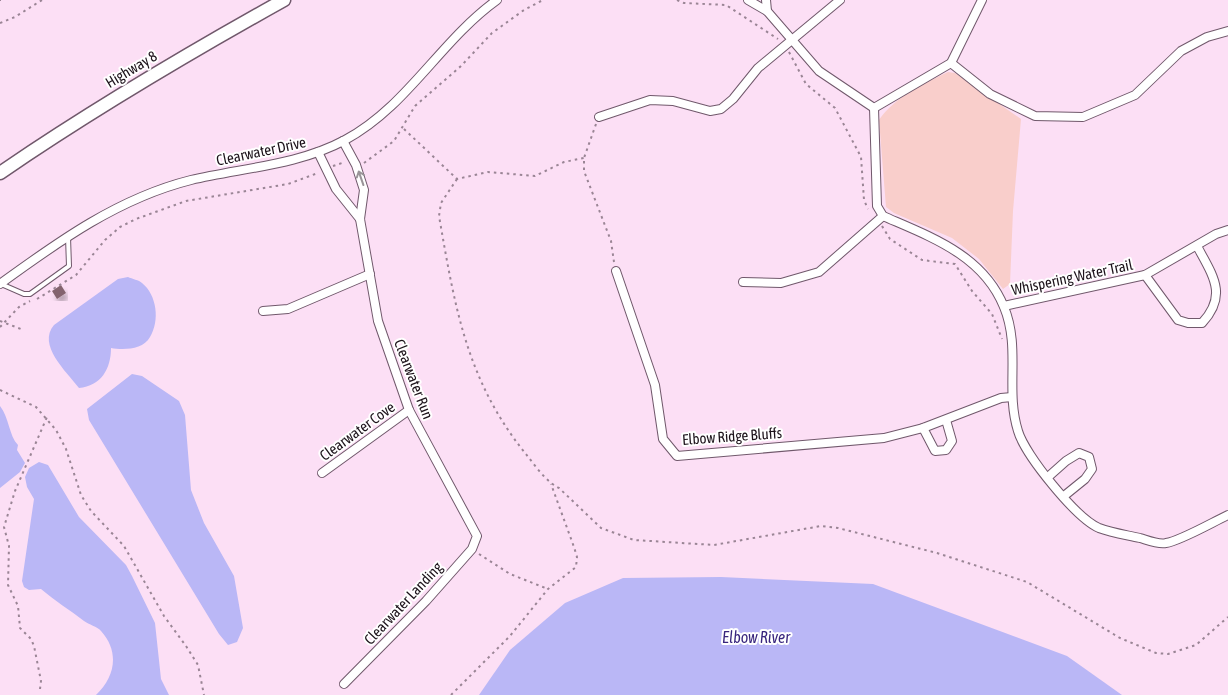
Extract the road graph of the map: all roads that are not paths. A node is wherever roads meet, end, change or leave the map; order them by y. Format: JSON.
{"nodes":[{"id":1,"x":284,"y":0,"type":"edge"},
{"id":2,"x":497,"y":0,"type":"edge"},
{"id":3,"x":748,"y":0,"type":"edge"},
{"id":4,"x":766,"y":0,"type":"edge"},
{"id":5,"x":840,"y":0,"type":"edge"},
{"id":6,"x":982,"y":0,"type":"edge"},
{"id":7,"x":767,"y":10,"type":"junction"},
{"id":8,"x":1228,"y":32,"type":"edge"},
{"id":9,"x":792,"y":39,"type":"junction"},
{"id":10,"x":951,"y":63,"type":"junction"},
{"id":11,"x":874,"y":108,"type":"junction"},
{"id":12,"x":599,"y":117,"type":"road end"},
{"id":13,"x":343,"y":141,"type":"junction"},
{"id":14,"x":318,"y":152,"type":"junction"},
{"id":15,"x":0,"y":173,"type":"edge"},
{"id":16,"x":883,"y":216,"type":"junction"},
{"id":17,"x":360,"y":219,"type":"junction"},
{"id":18,"x":1228,"y":230,"type":"edge"},
{"id":19,"x":68,"y":236,"type":"junction"},
{"id":20,"x":1197,"y":246,"type":"junction"},
{"id":21,"x":616,"y":271,"type":"road end"},
{"id":22,"x":370,"y":274,"type":"junction"},
{"id":23,"x":1145,"y":275,"type":"junction"},
{"id":24,"x":744,"y":282,"type":"dead end"},
{"id":25,"x":0,"y":284,"type":"edge"},
{"id":26,"x":1004,"y":306,"type":"junction"},
{"id":27,"x":263,"y":311,"type":"dead end"},
{"id":28,"x":1012,"y":397,"type":"junction"},
{"id":29,"x":409,"y":410,"type":"junction"},
{"id":30,"x":946,"y":420,"type":"junction"},
{"id":31,"x":923,"y":428,"type":"junction"},
{"id":32,"x":322,"y":473,"type":"dead end"},
{"id":33,"x":1048,"y":477,"type":"junction"},
{"id":34,"x":1064,"y":496,"type":"junction"},
{"id":35,"x":1228,"y":515,"type":"edge"},
{"id":36,"x":477,"y":536,"type":"joint"},
{"id":37,"x":344,"y":684,"type":"dead end"}],
"edges":[{"from":1,"to":15,"type":"main road","name":"Highway 8"},
{"from":2,"to":13,"type":"street","name":"Clearwater Drive"},
{"from":3,"to":7,"type":"street"},
{"from":4,"to":7,"type":"street"},
{"from":5,"to":9,"type":"street"},
{"from":6,"to":10,"type":"street"},
{"from":7,"to":9,"type":"street"},
{"from":8,"to":10,"type":"street"},
{"from":9,"to":11,"type":"street"},
{"from":9,"to":12,"type":"street"},
{"from":10,"to":11,"type":"street"},
{"from":11,"to":16,"type":"street"},
{"from":13,"to":14,"type":"street","name":"Clearwater Drive"},
{"from":17,"to":13,"type":"street","name":"Clearwater Run","one_way":true},
{"from":14,"to":17,"type":"street","name":"Clearwater Run"},
{"from":14,"to":19,"type":"street","name":"Clearwater Drive"},
{"from":16,"to":24,"type":"street"},
{"from":16,"to":26,"type":"street"},
{"from":17,"to":22,"type":"street","name":"Clearwater Run"},
{"from":18,"to":20,"type":"street","name":"Whispering Water Trail"},
{"from":19,"to":25,"type":"street","name":"Clearwater Drive"},
{"from":19,"to":25,"type":"lane"},
{"from":20,"to":23,"type":"street","name":"Whispering Water Trail"},
{"from":20,"to":23,"type":"street","name":"Whispering Water Trail"},
{"from":21,"to":31,"type":"street","name":"Elbow Ridge Bluffs"},
{"from":22,"to":27,"type":"street"},
{"from":22,"to":29,"type":"street","name":"Clearwater Run"},
{"from":23,"to":26,"type":"street","name":"Whispering Water Trail"},
{"from":26,"to":28,"type":"street"},
{"from":28,"to":30,"type":"street","name":"Elbow Ridge Bluffs"},
{"from":28,"to":33,"type":"street"},
{"from":29,"to":32,"type":"street","name":"Clearwater Cove"},
{"from":29,"to":36,"type":"street","name":"Clearwater Run"},
{"from":30,"to":31,"type":"street","name":"Elbow Ridge Bluffs"},
{"from":30,"to":31,"type":"street"},
{"from":33,"to":34,"type":"street"},
{"from":33,"to":34,"type":"street"},
{"from":34,"to":35,"type":"street"},
{"from":36,"to":37,"type":"street","name":"Clearwater Landing"}]}
